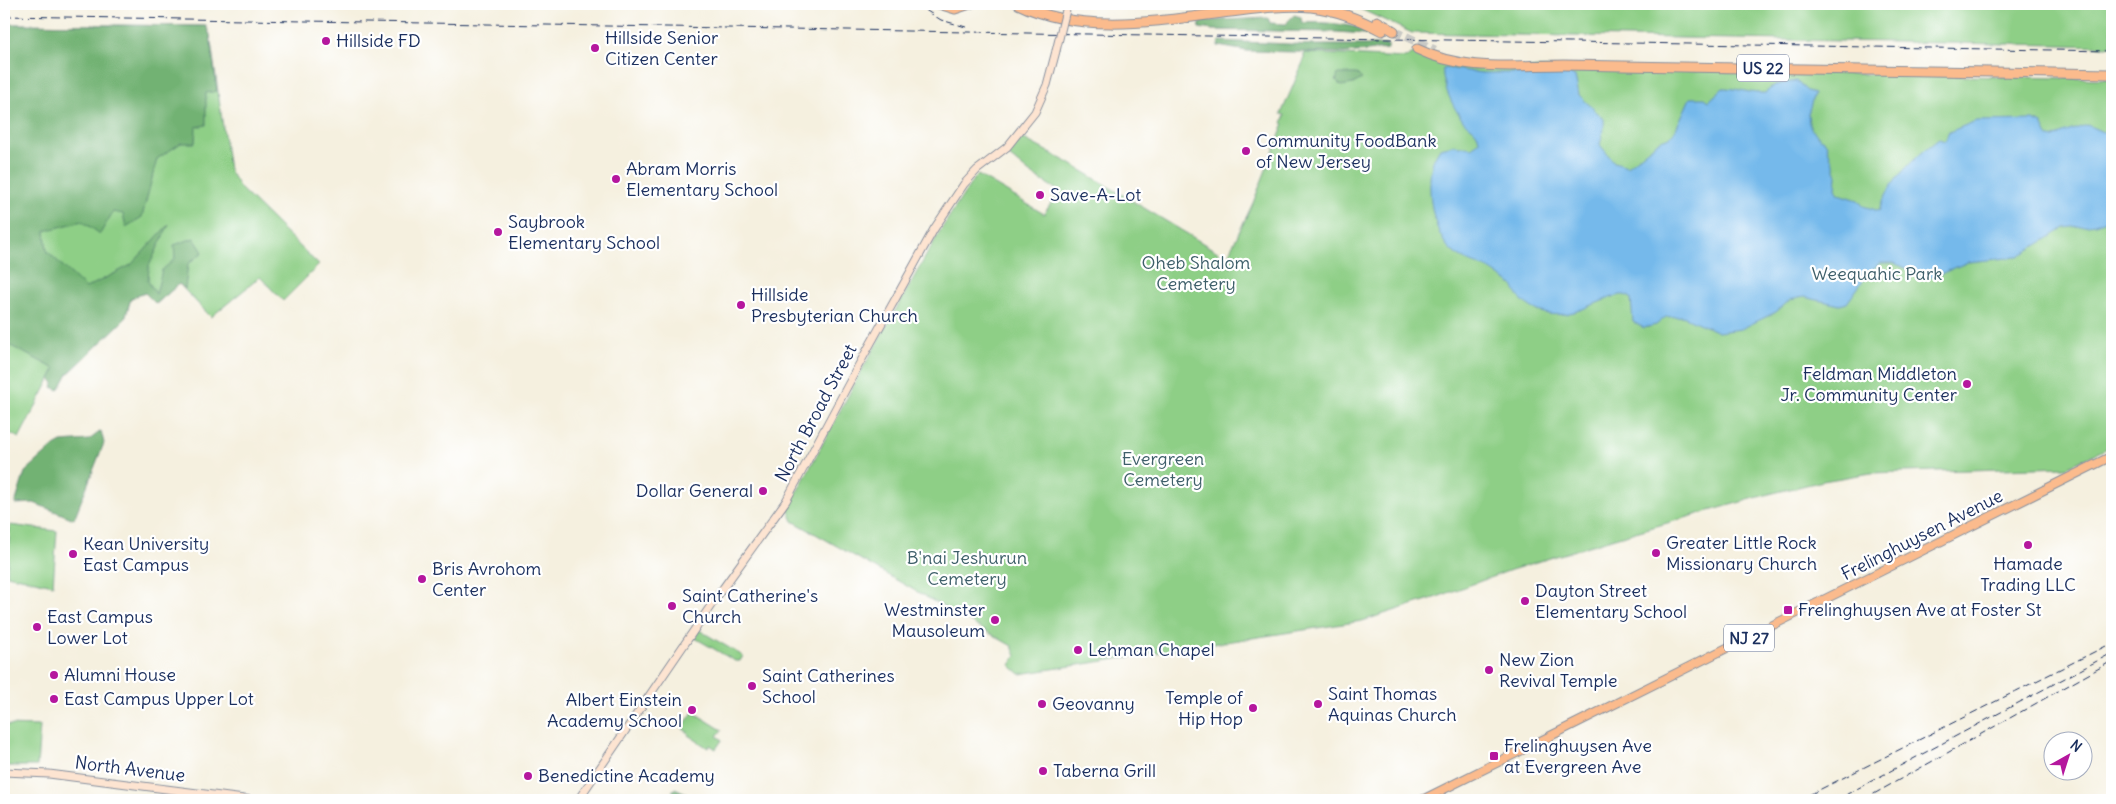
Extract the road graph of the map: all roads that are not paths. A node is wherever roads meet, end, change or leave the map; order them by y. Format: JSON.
{"nodes":[{"id":1,"x":939,"y":4,"type":"edge"},
{"id":2,"x":970,"y":4,"type":"edge"},
{"id":3,"x":1018,"y":4,"type":"edge"},
{"id":4,"x":1030,"y":4,"type":"edge"},
{"id":5,"x":1249,"y":4,"type":"edge"},
{"id":6,"x":1328,"y":4,"type":"edge"},
{"id":7,"x":1067,"y":7,"type":"edge"},
{"id":8,"x":1382,"y":31,"type":"tunnel mouth"},
{"id":9,"x":1394,"y":31,"type":"tunnel mouth"},
{"id":10,"x":1417,"y":50,"type":"dead end"},
{"id":11,"x":1435,"y":50,"type":"tunnel mouth"},
{"id":12,"x":2112,"y":69,"type":"edge"},
{"id":13,"x":2112,"y":74,"type":"edge"},
{"id":14,"x":2111,"y":458,"type":"edge"},
{"id":15,"x":4,"y":772,"type":"edge"},
{"id":16,"x":252,"y":800,"type":"edge"},
{"id":17,"x":578,"y":800,"type":"edge"},
{"id":18,"x":1422,"y":800,"type":"edge"}],
"edges":[{"from":1,"to":2,"type":"highway"},
{"from":3,"to":8,"type":"highway"},
{"from":4,"to":5,"type":"highway"},
{"from":6,"to":9,"type":"highway"},
{"from":7,"to":17,"type":"main road","name":"North Broad Street","bridge":true},
{"from":10,"to":13,"type":"highway","number":"US 22"},
{"from":11,"to":12,"type":"highway","number":"US 22"},
{"from":14,"to":18,"type":"main road","name":"Frelinghuysen Avenue","number":"NJ 27"},
{"from":15,"to":16,"type":"main road","name":"North Avenue"}]}
